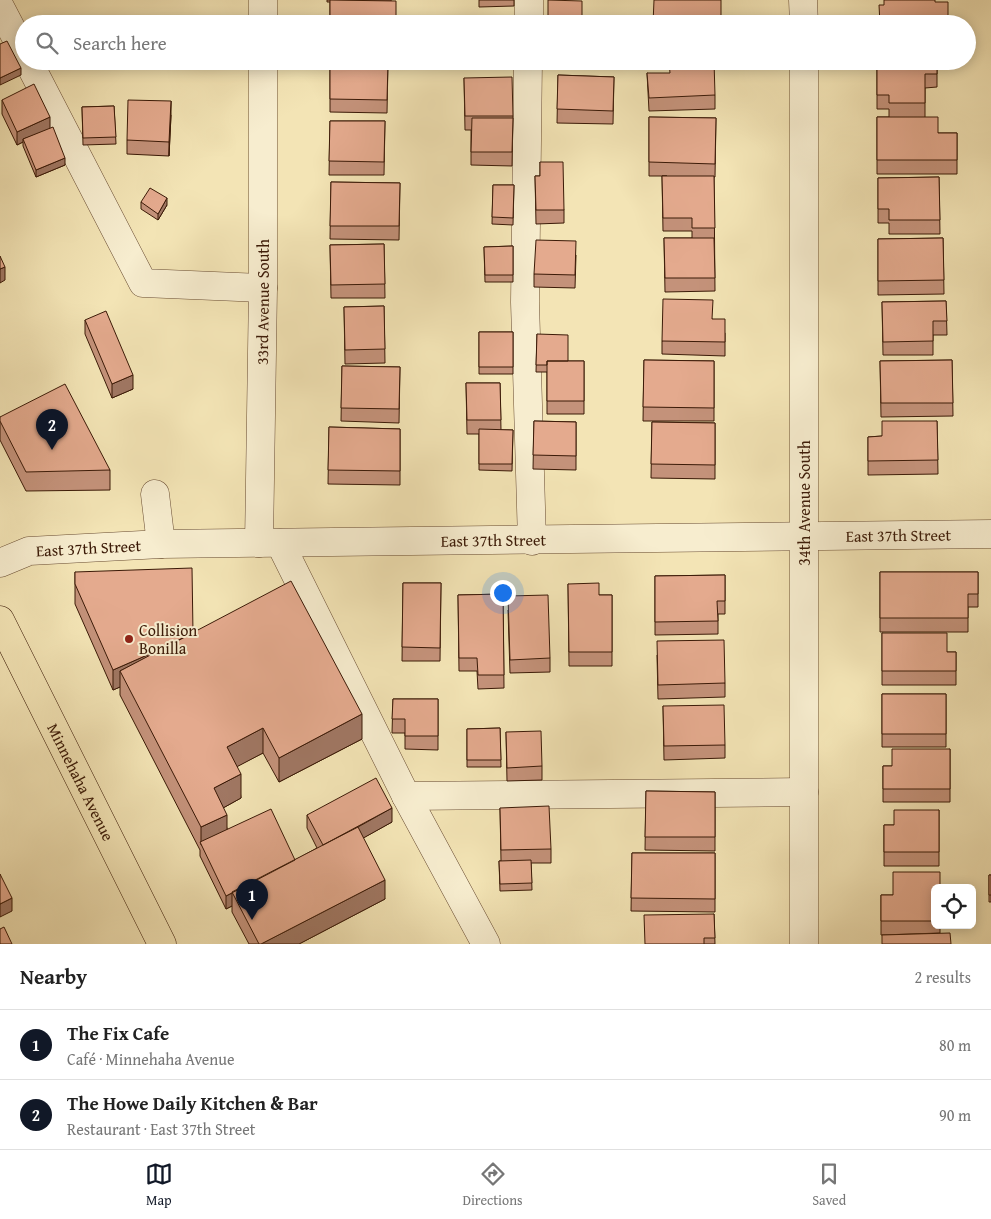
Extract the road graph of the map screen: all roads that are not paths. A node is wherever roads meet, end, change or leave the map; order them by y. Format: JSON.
{"nodes":[{"id":1,"x":263,"y":0,"type":"edge"},
{"id":2,"x":529,"y":0,"type":"edge"},
{"id":3,"x":804,"y":0,"type":"edge"},
{"id":4,"x":0,"y":7,"type":"edge"},
{"id":5,"x":263,"y":15,"type":"edge"},
{"id":6,"x":529,"y":15,"type":"edge"},
{"id":7,"x":804,"y":15,"type":"edge"},
{"id":8,"x":15,"y":36,"type":"edge"},
{"id":9,"x":33,"y":70,"type":"edge"},
{"id":10,"x":263,"y":70,"type":"edge"},
{"id":11,"x":528,"y":70,"type":"edge"},
{"id":12,"x":804,"y":70,"type":"edge"},
{"id":13,"x":263,"y":288,"type":"junction"},
{"id":14,"x":155,"y":494,"type":"dead end"},
{"id":15,"x":991,"y":534,"type":"edge"},
{"id":16,"x":804,"y":536,"type":"junction"},
{"id":17,"x":532,"y":541,"type":"junction"},
{"id":18,"x":269,"y":543,"type":"junction"},
{"id":19,"x":161,"y":544,"type":"junction"},
{"id":20,"x":0,"y":563,"type":"edge"},
{"id":21,"x":0,"y":620,"type":"edge"},
{"id":22,"x":804,"y":792,"type":"junction"},
{"id":23,"x":406,"y":796,"type":"junction"},
{"id":24,"x":162,"y":944,"type":"edge"},
{"id":25,"x":486,"y":944,"type":"edge"},
{"id":26,"x":804,"y":944,"type":"edge"}],
"edges":[{"from":1,"to":5,"type":"street"},
{"from":2,"to":6,"type":"street"},
{"from":3,"to":7,"type":"street"},
{"from":4,"to":8,"type":"street"},
{"from":9,"to":13,"type":"street"},
{"from":10,"to":13,"type":"street","name":"33rd Avenue South"},
{"from":11,"to":17,"type":"street"},
{"from":12,"to":16,"type":"street","name":"34th Avenue South"},
{"from":13,"to":18,"type":"street","name":"33rd Avenue South"},
{"from":14,"to":19,"type":"street"},
{"from":15,"to":16,"type":"street","name":"East 37th Street"},
{"from":16,"to":17,"type":"street","name":"East 37th Street"},
{"from":16,"to":22,"type":"street","name":"34th Avenue South"},
{"from":17,"to":18,"type":"street","name":"East 37th Street"},
{"from":18,"to":19,"type":"street","name":"East 37th Street"},
{"from":18,"to":23,"type":"street"},
{"from":19,"to":20,"type":"street","name":"East 37th Street"},
{"from":21,"to":24,"type":"main road","name":"Minnehaha Avenue"},
{"from":22,"to":23,"type":"street"},
{"from":22,"to":26,"type":"street","name":"34th Avenue South"},
{"from":23,"to":25,"type":"street"}]}
